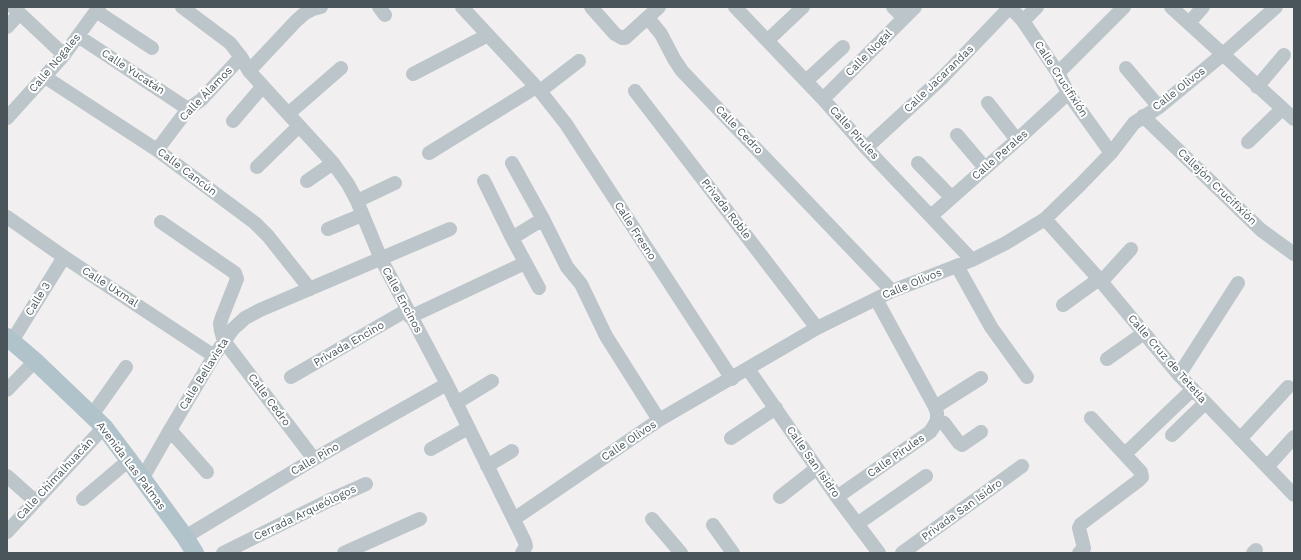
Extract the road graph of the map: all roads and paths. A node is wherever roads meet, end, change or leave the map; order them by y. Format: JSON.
{"nodes":[{"id":1,"x":182,"y":7,"type":"edge"},
{"id":2,"x":322,"y":7,"type":"edge"},
{"id":3,"x":462,"y":7,"type":"edge"},
{"id":4,"x":591,"y":7,"type":"edge"},
{"id":5,"x":660,"y":7,"type":"edge"},
{"id":6,"x":803,"y":7,"type":"edge"},
{"id":7,"x":893,"y":7,"type":"edge"},
{"id":8,"x":915,"y":7,"type":"edge"},
{"id":9,"x":1010,"y":7,"type":"edge"},
{"id":10,"x":1037,"y":7,"type":"edge"},
{"id":11,"x":1124,"y":7,"type":"edge"},
{"id":12,"x":1171,"y":7,"type":"edge"},
{"id":13,"x":1203,"y":7,"type":"edge"},
{"id":14,"x":1276,"y":7,"type":"edge"},
{"id":15,"x":98,"y":9,"type":"edge"},
{"id":16,"x":16,"y":10,"type":"edge"},
{"id":17,"x":743,"y":10,"type":"edge"},
{"id":18,"x":648,"y":18,"type":"junction"},
{"id":19,"x":904,"y":18,"type":"junction"},
{"id":20,"x":1023,"y":21,"type":"junction"},
{"id":21,"x":1189,"y":23,"type":"junction"},
{"id":22,"x":7,"y":27,"type":"edge"},
{"id":23,"x":488,"y":35,"type":"junction"},
{"id":24,"x":78,"y":36,"type":"junction"},
{"id":25,"x":768,"y":40,"type":"junction"},
{"id":26,"x":843,"y":47,"type":"dead end"},
{"id":27,"x":152,"y":48,"type":"dead end"},
{"id":28,"x":64,"y":55,"type":"junction"},
{"id":29,"x":1222,"y":55,"type":"junction"},
{"id":30,"x":1284,"y":55,"type":"dead end"},
{"id":31,"x":242,"y":57,"type":"junction"},
{"id":32,"x":579,"y":61,"type":"dead end"},
{"id":33,"x":341,"y":68,"type":"dead end"},
{"id":34,"x":1126,"y":68,"type":"dead end"},
{"id":35,"x":249,"y":71,"type":"junction"},
{"id":36,"x":413,"y":74,"type":"dead end"},
{"id":37,"x":1058,"y":74,"type":"junction"},
{"id":38,"x":45,"y":77,"type":"junction"},
{"id":39,"x":806,"y":80,"type":"junction"},
{"id":40,"x":263,"y":86,"type":"junction"},
{"id":41,"x":1257,"y":87,"type":"junction"},
{"id":42,"x":538,"y":89,"type":"junction"},
{"id":43,"x":635,"y":91,"type":"dead end"},
{"id":44,"x":1068,"y":93,"type":"junction"},
{"id":45,"x":823,"y":99,"type":"junction"},
{"id":46,"x":988,"y":103,"type":"dead end"},
{"id":47,"x":1159,"y":107,"type":"junction"},
{"id":48,"x":188,"y":109,"type":"junction"},
{"id":49,"x":1282,"y":109,"type":"junction"},
{"id":50,"x":288,"y":114,"type":"junction"},
{"id":51,"x":1143,"y":116,"type":"junction"},
{"id":52,"x":7,"y":118,"type":"edge"},
{"id":53,"x":1294,"y":119,"type":"edge"},
{"id":54,"x":233,"y":121,"type":"dead end"},
{"id":55,"x":299,"y":126,"type":"junction"},
{"id":56,"x":957,"y":135,"type":"dead end"},
{"id":57,"x":1017,"y":140,"type":"junction"},
{"id":58,"x":1248,"y":142,"type":"dead end"},
{"id":59,"x":866,"y":148,"type":"junction"},
{"id":60,"x":157,"y":150,"type":"junction"},
{"id":61,"x":429,"y":153,"type":"dead end"},
{"id":62,"x":1111,"y":153,"type":"junction"},
{"id":63,"x":333,"y":163,"type":"junction"},
{"id":64,"x":512,"y":163,"type":"dead end"},
{"id":65,"x":918,"y":163,"type":"dead end"},
{"id":66,"x":257,"y":167,"type":"dead end"},
{"id":67,"x":985,"y":168,"type":"junction"},
{"id":68,"x":307,"y":181,"type":"dead end"},
{"id":69,"x":484,"y":181,"type":"dead end"},
{"id":70,"x":395,"y":183,"type":"dead end"},
{"id":71,"x":951,"y":197,"type":"junction"},
{"id":72,"x":357,"y":201,"type":"junction"},
{"id":73,"x":362,"y":215,"type":"junction"},
{"id":74,"x":931,"y":216,"type":"junction"},
{"id":75,"x":8,"y":219,"type":"edge"},
{"id":76,"x":543,"y":219,"type":"junction"},
{"id":77,"x":1046,"y":219,"type":"junction"},
{"id":78,"x":161,"y":222,"type":"dead end"},
{"id":79,"x":328,"y":229,"type":"dead end"},
{"id":80,"x":450,"y":229,"type":"dead end"},
{"id":81,"x":512,"y":238,"type":"junction"},
{"id":82,"x":1131,"y":249,"type":"dead end"},
{"id":83,"x":1294,"y":254,"type":"edge"},
{"id":84,"x":64,"y":257,"type":"junction"},
{"id":85,"x":381,"y":259,"type":"junction"},
{"id":86,"x":972,"y":260,"type":"junction"},
{"id":87,"x":525,"y":263,"type":"junction"},
{"id":88,"x":957,"y":266,"type":"junction"},
{"id":89,"x":1100,"y":280,"type":"junction"},
{"id":90,"x":1238,"y":283,"type":"dead end"},
{"id":91,"x":539,"y":288,"type":"dead end"},
{"id":92,"x":310,"y":289,"type":"junction"},
{"id":93,"x":892,"y":291,"type":"junction"},
{"id":94,"x":876,"y":299,"type":"junction"},
{"id":95,"x":1062,"y":305,"type":"dead end"},
{"id":96,"x":408,"y":314,"type":"junction"},
{"id":97,"x":817,"y":328,"type":"junction"},
{"id":98,"x":1144,"y":333,"type":"junction"},
{"id":99,"x":9,"y":339,"type":"edge"},
{"id":100,"x":224,"y":341,"type":"junction"},
{"id":101,"x":214,"y":356,"type":"junction"},
{"id":102,"x":1107,"y":359,"type":"dead end"},
{"id":103,"x":35,"y":361,"type":"junction"},
{"id":104,"x":126,"y":367,"type":"dead end"},
{"id":105,"x":748,"y":369,"type":"junction"},
{"id":106,"x":1179,"y":375,"type":"junction"},
{"id":107,"x":291,"y":377,"type":"dead end"},
{"id":108,"x":1027,"y":377,"type":"dead end"},
{"id":109,"x":981,"y":378,"type":"dead end"},
{"id":110,"x":732,"y":379,"type":"junction"},
{"id":111,"x":492,"y":381,"type":"dead end"},
{"id":112,"x":447,"y":384,"type":"junction"},
{"id":113,"x":1288,"y":387,"type":"dead end"},
{"id":114,"x":1193,"y":389,"type":"junction"},
{"id":115,"x":7,"y":390,"type":"edge"},
{"id":116,"x":456,"y":402,"type":"junction"},
{"id":117,"x":1205,"y":403,"type":"junction"},
{"id":118,"x":776,"y":408,"type":"junction"},
{"id":119,"x":936,"y":413,"type":"junction"},
{"id":120,"x":1091,"y":418,"type":"dead end"},
{"id":121,"x":660,"y":420,"type":"junction"},
{"id":122,"x":98,"y":421,"type":"junction"},
{"id":123,"x":468,"y":428,"type":"junction"},
{"id":124,"x":170,"y":430,"type":"junction"},
{"id":125,"x":981,"y":432,"type":"dead end"},
{"id":126,"x":1172,"y":435,"type":"dead end"},
{"id":127,"x":1294,"y":437,"type":"edge"},
{"id":128,"x":730,"y":438,"type":"dead end"},
{"id":129,"x":1240,"y":439,"type":"junction"},
{"id":130,"x":432,"y":449,"type":"dead end"},
{"id":131,"x":512,"y":451,"type":"dead end"},
{"id":132,"x":1125,"y":454,"type":"junction"},
{"id":133,"x":314,"y":459,"type":"junction"},
{"id":134,"x":130,"y":460,"type":"junction"},
{"id":135,"x":487,"y":466,"type":"junction"},
{"id":136,"x":1022,"y":466,"type":"dead end"},
{"id":137,"x":1267,"y":467,"type":"junction"},
{"id":138,"x":817,"y":468,"type":"junction"},
{"id":139,"x":207,"y":472,"type":"dead end"},
{"id":140,"x":7,"y":476,"type":"edge"},
{"id":141,"x":926,"y":476,"type":"dead end"},
{"id":142,"x":142,"y":479,"type":"junction"},
{"id":143,"x":366,"y":484,"type":"dead end"},
{"id":144,"x":1294,"y":495,"type":"edge"},
{"id":145,"x":780,"y":497,"type":"dead end"},
{"id":146,"x":836,"y":497,"type":"junction"},
{"id":147,"x":83,"y":499,"type":"dead end"},
{"id":148,"x":35,"y":501,"type":"junction"},
{"id":149,"x":420,"y":519,"type":"dead end"},
{"id":150,"x":514,"y":519,"type":"junction"},
{"id":151,"x":652,"y":519,"type":"dead end"},
{"id":152,"x":857,"y":524,"type":"junction"},
{"id":153,"x":713,"y":525,"type":"dead end"},
{"id":154,"x":7,"y":532,"type":"edge"},
{"id":155,"x":185,"y":537,"type":"junction"},
{"id":156,"x":1082,"y":550,"type":"edge"},
{"id":157,"x":524,"y":551,"type":"edge"},
{"id":158,"x":195,"y":553,"type":"edge"},
{"id":159,"x":223,"y":553,"type":"edge"},
{"id":160,"x":344,"y":553,"type":"edge"},
{"id":161,"x":681,"y":553,"type":"edge"},
{"id":162,"x":734,"y":553,"type":"edge"},
{"id":163,"x":879,"y":553,"type":"edge"},
{"id":164,"x":902,"y":553,"type":"edge"}],
"edges":[{"from":1,"to":31,"type":"street","name":"Calle Encinos"},
{"from":2,"to":35,"type":"street","name":"Calle Álamos"},
{"from":3,"to":23,"type":"street","name":"Calle Fresno"},
{"from":4,"to":18,"type":"street"},
{"from":5,"to":18,"type":"street"},
{"from":6,"to":25,"type":"street"},
{"from":7,"to":19,"type":"street"},
{"from":8,"to":19,"type":"street","name":"Calle Nogal"},
{"from":9,"to":20,"type":"street","name":"Calle Crucifixión"},
{"from":9,"to":59,"type":"street","name":"Calle Jacarandas"},
{"from":10,"to":20,"type":"street"},
{"from":11,"to":37,"type":"street"},
{"from":12,"to":21,"type":"street"},
{"from":13,"to":21,"type":"street"},
{"from":14,"to":29,"type":"street","name":"Calle Olivos"},
{"from":15,"to":24,"type":"street","name":"Calle Nogales"},
{"from":15,"to":27,"type":"street"},
{"from":16,"to":22,"type":"street"},
{"from":16,"to":28,"type":"street"},
{"from":17,"to":25,"type":"street","name":"Calle Pirules"},
{"from":18,"to":93,"type":"street","name":"Calle Cedro"},
{"from":19,"to":45,"type":"street","name":"Calle Nogal"},
{"from":20,"to":37,"type":"street","name":"Calle Crucifixión"},
{"from":21,"to":29,"type":"street"},
{"from":23,"to":36,"type":"street"},
{"from":23,"to":42,"type":"street","name":"Calle Fresno"},
{"from":24,"to":28,"type":"street","name":"Calle Nogales"},
{"from":24,"to":48,"type":"street","name":"Calle Yucatán"},
{"from":25,"to":39,"type":"street","name":"Calle Pirules"},
{"from":26,"to":39,"type":"street"},
{"from":28,"to":38,"type":"street","name":"Calle Nogales"},
{"from":29,"to":41,"type":"street"},
{"from":29,"to":47,"type":"street","name":"Calle Olivos"},
{"from":30,"to":41,"type":"street"},
{"from":31,"to":35,"type":"street","name":"Calle Encinos"},
{"from":31,"to":48,"type":"street","name":"Calle Álamos"},
{"from":32,"to":42,"type":"street"},
{"from":33,"to":50,"type":"street"},
{"from":34,"to":47,"type":"street"},
{"from":35,"to":40,"type":"street","name":"Calle Encinos"},
{"from":37,"to":44,"type":"street","name":"Calle Crucifixión"},
{"from":38,"to":52,"type":"street","name":"Calle Nogales"},
{"from":38,"to":60,"type":"street","name":"Calle Cancún"},
{"from":39,"to":45,"type":"street","name":"Calle Pirules"},
{"from":40,"to":50,"type":"street","name":"Calle Encinos"},
{"from":40,"to":54,"type":"street"},
{"from":41,"to":49,"type":"street"},
{"from":42,"to":61,"type":"street"},
{"from":42,"to":110,"type":"street","name":"Calle Fresno"},
{"from":43,"to":97,"type":"street","name":"Privada Roble"},
{"from":44,"to":57,"type":"street","name":"Calle Perales"},
{"from":44,"to":62,"type":"street","name":"Calle Crucifixión"},
{"from":45,"to":59,"type":"street","name":"Calle Pirules"},
{"from":46,"to":57,"type":"street"},
{"from":47,"to":51,"type":"street","name":"Calle Olivos"},
{"from":48,"to":60,"type":"street","name":"Calle Álamos"},
{"from":49,"to":53,"type":"street"},
{"from":49,"to":58,"type":"street"},
{"from":50,"to":55,"type":"street","name":"Calle Encinos"},
{"from":51,"to":62,"type":"street","name":"Calle Olivos"},
{"from":51,"to":83,"type":"street","name":"Callejón Crucifixión"},
{"from":55,"to":63,"type":"street","name":"Calle Encinos"},
{"from":55,"to":66,"type":"street"},
{"from":56,"to":67,"type":"street"},
{"from":57,"to":67,"type":"street","name":"Calle Perales"},
{"from":59,"to":74,"type":"street","name":"Calle Pirules"},
{"from":60,"to":92,"type":"street","name":"Calle Cancún"},
{"from":62,"to":77,"type":"street","name":"Calle Olivos"},
{"from":63,"to":68,"type":"street"},
{"from":63,"to":72,"type":"street","name":"Calle Encinos"},
{"from":64,"to":76,"type":"street"},
{"from":65,"to":71,"type":"street"},
{"from":67,"to":71,"type":"street","name":"Calle Perales"},
{"from":69,"to":81,"type":"street"},
{"from":70,"to":72,"type":"street"},
{"from":71,"to":74,"type":"street","name":"Calle Perales"},
{"from":72,"to":73,"type":"street","name":"Calle Encinos"},
{"from":73,"to":79,"type":"street"},
{"from":73,"to":85,"type":"street","name":"Calle Encinos"},
{"from":74,"to":86,"type":"street","name":"Calle Pirules"},
{"from":75,"to":84,"type":"street","name":"Calle Uxmal"},
{"from":76,"to":81,"type":"street"},
{"from":76,"to":121,"type":"street"},
{"from":77,"to":86,"type":"street","name":"Calle Olivos"},
{"from":77,"to":89,"type":"street","name":"Calle Cruz de Tetetla"},
{"from":78,"to":100,"type":"street"},
{"from":80,"to":85,"type":"street"},
{"from":81,"to":87,"type":"street"},
{"from":82,"to":89,"type":"street"},
{"from":84,"to":99,"type":"street","name":"Calle 3"},
{"from":84,"to":101,"type":"street","name":"Calle Uxmal"},
{"from":85,"to":92,"type":"street","name":"Calle Bellavista"},
{"from":85,"to":96,"type":"street","name":"Calle Encinos"},
{"from":86,"to":88,"type":"street","name":"Calle Olivos"},
{"from":87,"to":91,"type":"street"},
{"from":87,"to":96,"type":"street","name":"Privada Encino"},
{"from":88,"to":93,"type":"street","name":"Calle Olivos"},
{"from":88,"to":108,"type":"street"},
{"from":89,"to":95,"type":"street"},
{"from":89,"to":98,"type":"street","name":"Calle Cruz de Tetetla"},
{"from":90,"to":106,"type":"street"},
{"from":92,"to":100,"type":"street","name":"Calle Bellavista"},
{"from":93,"to":94,"type":"street","name":"Calle Olivos"},
{"from":94,"to":97,"type":"street","name":"Calle Olivos"},
{"from":94,"to":119,"type":"street"},
{"from":96,"to":107,"type":"street","name":"Privada Encino"},
{"from":96,"to":112,"type":"street","name":"Calle Encinos"},
{"from":97,"to":105,"type":"street","name":"Calle Olivos"},
{"from":98,"to":102,"type":"street"},
{"from":98,"to":106,"type":"street","name":"Calle Cruz de Tetetla"},
{"from":99,"to":103,"type":"main road","name":"Avenida Las Palmas"},
{"from":100,"to":101,"type":"street","name":"Calle Bellavista"},
{"from":100,"to":133,"type":"street","name":"Calle Cedro"},
{"from":101,"to":124,"type":"street","name":"Calle Bellavista"},
{"from":103,"to":115,"type":"street"},
{"from":103,"to":122,"type":"main road","name":"Avenida Las Palmas"},
{"from":104,"to":122,"type":"street","name":"Calle Chimalhuacán"},
{"from":105,"to":110,"type":"street","name":"Calle Olivos"},
{"from":105,"to":118,"type":"street","name":"Calle San Isidro"},
{"from":106,"to":114,"type":"street","name":"Calle Cruz de Tetetla"},
{"from":109,"to":119,"type":"street","name":"Calle Pirules"},
{"from":110,"to":121,"type":"street","name":"Calle Olivos"},
{"from":111,"to":116,"type":"street"},
{"from":112,"to":116,"type":"street","name":"Calle Encinos"},
{"from":112,"to":133,"type":"street","name":"Calle Pino"},
{"from":113,"to":129,"type":"street"},
{"from":114,"to":117,"type":"street","name":"Calle Cruz de Tetetla"},
{"from":114,"to":132,"type":"street"},
{"from":116,"to":123,"type":"street","name":"Calle Encinos"},
{"from":117,"to":126,"type":"street"},
{"from":117,"to":129,"type":"street","name":"Calle Cruz de Tetetla"},
{"from":118,"to":128,"type":"street"},
{"from":118,"to":138,"type":"street","name":"Calle San Isidro"},
{"from":119,"to":125,"type":"street"},
{"from":119,"to":146,"type":"street","name":"Calle Pirules"},
{"from":120,"to":132,"type":"street"},
{"from":121,"to":150,"type":"street","name":"Calle Olivos"},
{"from":122,"to":134,"type":"main road","name":"Avenida Las Palmas"},
{"from":122,"to":148,"type":"street","name":"Calle Chimalhuacán"},
{"from":123,"to":130,"type":"street"},
{"from":123,"to":135,"type":"street","name":"Calle Encinos"},
{"from":124,"to":139,"type":"street"},
{"from":124,"to":142,"type":"street","name":"Calle Bellavista"},
{"from":127,"to":137,"type":"street"},
{"from":129,"to":137,"type":"street","name":"Calle Cruz de Tetetla"},
{"from":131,"to":135,"type":"street"},
{"from":132,"to":156,"type":"street"},
{"from":133,"to":155,"type":"street","name":"Calle Pino"},
{"from":134,"to":142,"type":"main road","name":"Avenida Las Palmas"},
{"from":134,"to":147,"type":"street"},
{"from":135,"to":150,"type":"street","name":"Calle Encinos"},
{"from":136,"to":164,"type":"street","name":"Privada San Isidro"},
{"from":137,"to":144,"type":"street","name":"Calle Cruz de Tetetla"},
{"from":138,"to":145,"type":"street"},
{"from":138,"to":146,"type":"street","name":"Calle San Isidro"},
{"from":140,"to":148,"type":"street"},
{"from":141,"to":152,"type":"street"},
{"from":142,"to":155,"type":"main road","name":"Avenida Las Palmas"},
{"from":143,"to":159,"type":"street","name":"Cerrada Arqueólogos"},
{"from":146,"to":152,"type":"street","name":"Calle San Isidro"},
{"from":148,"to":154,"type":"street","name":"Calle Chimalhuacán"},
{"from":149,"to":160,"type":"street"},
{"from":150,"to":157,"type":"street","name":"Calle Encinos"},
{"from":151,"to":161,"type":"street"},
{"from":152,"to":163,"type":"street","name":"Calle San Isidro"},
{"from":153,"to":162,"type":"street"},
{"from":155,"to":158,"type":"main road","name":"Avenida Las Palmas"}]}
